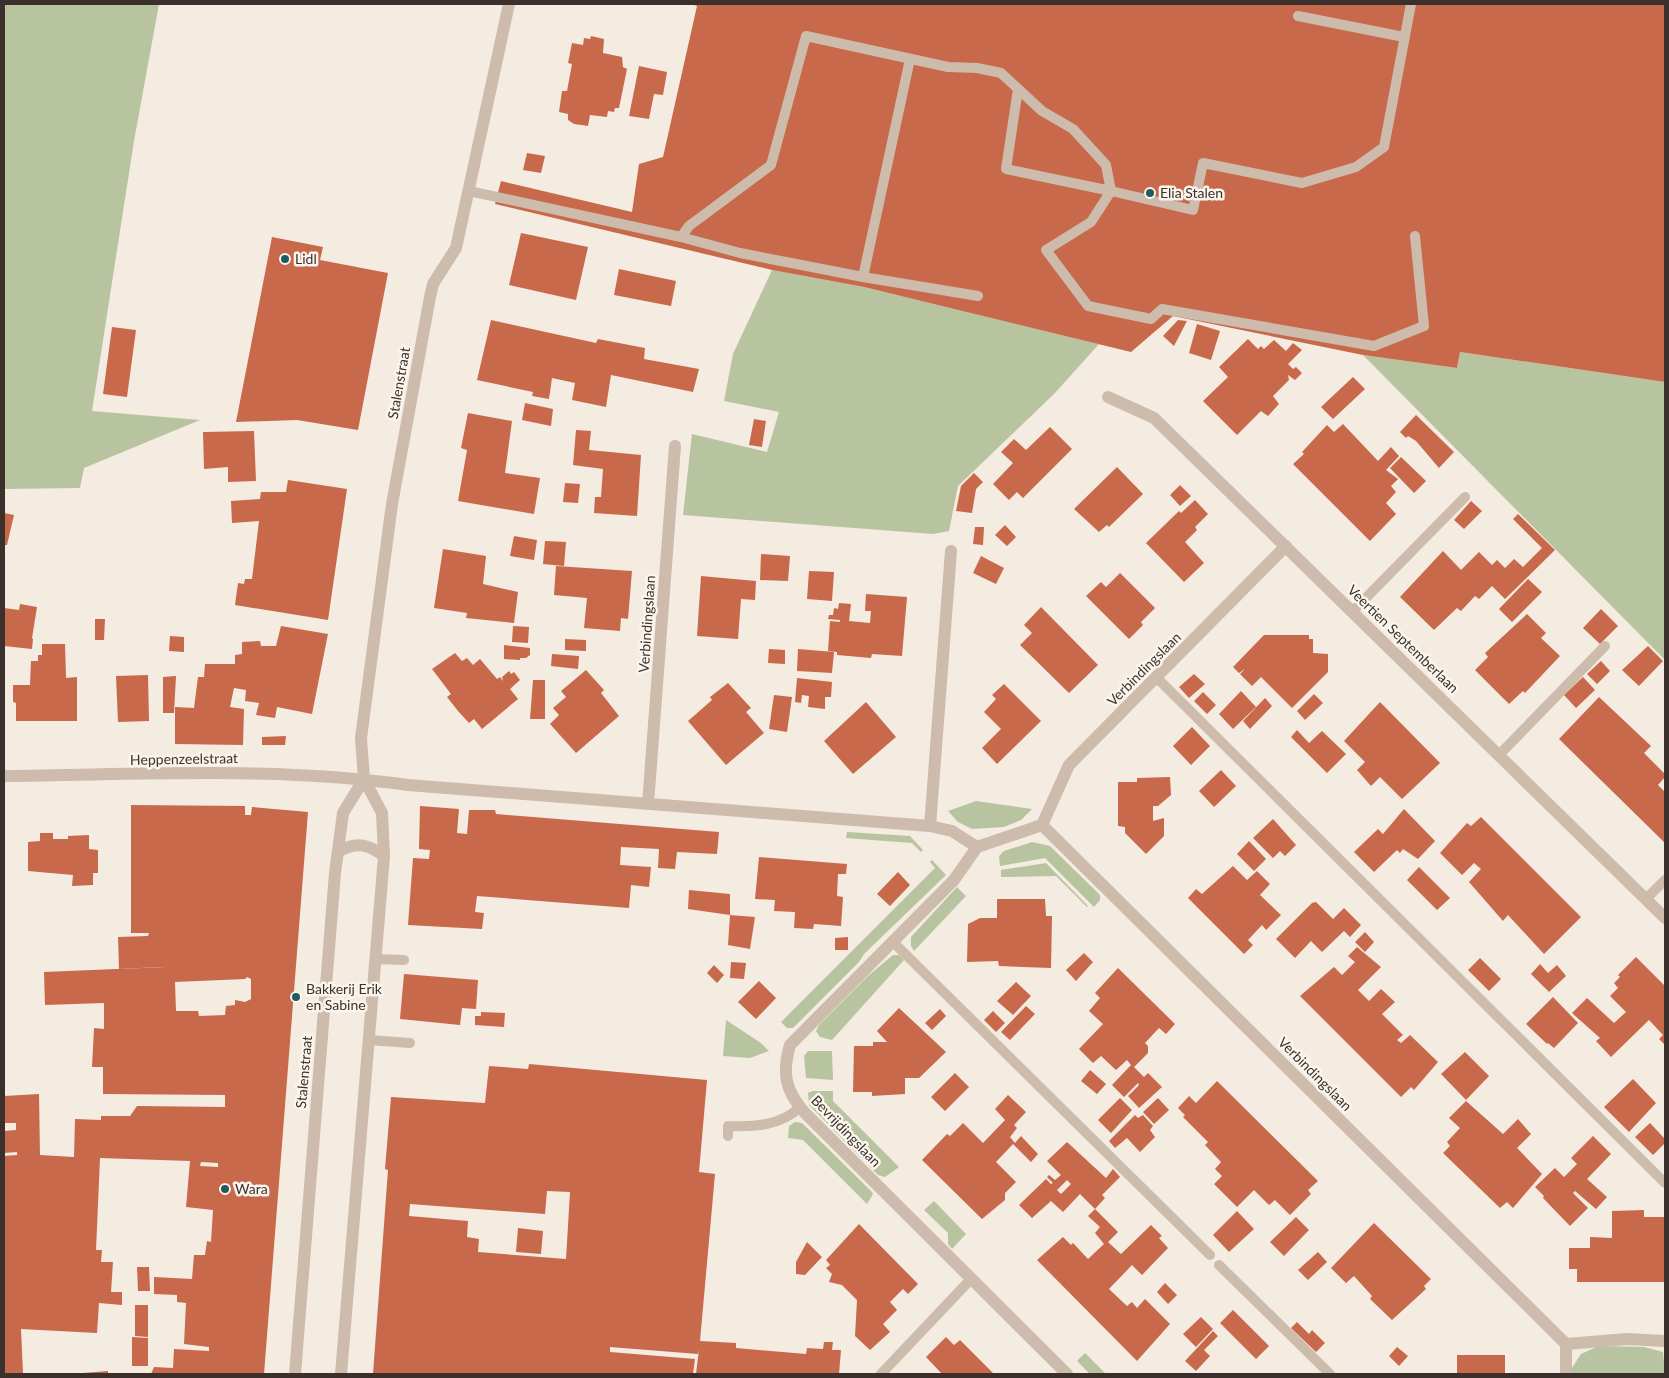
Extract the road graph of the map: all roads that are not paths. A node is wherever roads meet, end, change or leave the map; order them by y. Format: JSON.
{"nodes":[{"id":1,"x":509,"y":4,"type":"edge"},
{"id":2,"x":1411,"y":4,"type":"edge"},
{"id":3,"x":1298,"y":16,"type":"dead end"},
{"id":4,"x":1404,"y":37,"type":"junction"},
{"id":5,"x":910,"y":59,"type":"junction"},
{"id":6,"x":1018,"y":88,"type":"junction"},
{"id":7,"x":469,"y":191,"type":"junction"},
{"id":8,"x":1111,"y":191,"type":"junction"},
{"id":9,"x":1415,"y":236,"type":"dead end"},
{"id":10,"x":681,"y":237,"type":"junction"},
{"id":11,"x":863,"y":277,"type":"junction"},
{"id":12,"x":978,"y":296,"type":"dead end"},
{"id":13,"x":1108,"y":397,"type":"dead end"},
{"id":14,"x":675,"y":446,"type":"dead end"},
{"id":15,"x":1465,"y":497,"type":"dead end"},
{"id":16,"x":1286,"y":546,"type":"junction"},
{"id":17,"x":951,"y":551,"type":"dead end"},
{"id":18,"x":1353,"y":611,"type":"junction"},
{"id":19,"x":1605,"y":646,"type":"dead end"},
{"id":20,"x":1157,"y":678,"type":"junction"},
{"id":21,"x":1499,"y":755,"type":"junction"},
{"id":22,"x":4,"y":776,"type":"edge"},
{"id":23,"x":364,"y":779,"type":"junction"},
{"id":24,"x":648,"y":804,"type":"junction"},
{"id":25,"x":1042,"y":825,"type":"junction"},
{"id":26,"x":930,"y":826,"type":"junction"},
{"id":27,"x":977,"y":847,"type":"junction"},
{"id":28,"x":338,"y":852,"type":"junction"},
{"id":29,"x":384,"y":856,"type":"junction"},
{"id":30,"x":1665,"y":880,"type":"edge"},
{"id":31,"x":1646,"y":899,"type":"junction"},
{"id":32,"x":1665,"y":918,"type":"edge"},
{"id":33,"x":892,"y":942,"type":"junction"},
{"id":34,"x":375,"y":959,"type":"junction"},
{"id":35,"x":404,"y":960,"type":"dead end"},
{"id":36,"x":369,"y":1040,"type":"junction"},
{"id":37,"x":410,"y":1043,"type":"dead end"},
{"id":38,"x":800,"y":1107,"type":"junction"},
{"id":39,"x":728,"y":1136,"type":"dead end"},
{"id":40,"x":1665,"y":1183,"type":"edge"},
{"id":41,"x":1210,"y":1255,"type":"dead end"},
{"id":42,"x":1219,"y":1265,"type":"dead end"},
{"id":43,"x":971,"y":1279,"type":"junction"},
{"id":44,"x":1665,"y":1341,"type":"edge"},
{"id":45,"x":1566,"y":1344,"type":"junction"},
{"id":46,"x":295,"y":1374,"type":"edge"},
{"id":47,"x":341,"y":1374,"type":"edge"},
{"id":48,"x":881,"y":1374,"type":"edge"},
{"id":49,"x":1067,"y":1374,"type":"edge"},
{"id":50,"x":1330,"y":1374,"type":"edge"},
{"id":51,"x":1566,"y":1374,"type":"edge"}],
"edges":[{"from":1,"to":7,"type":"street","name":"Stalenstraat"},
{"from":2,"to":4,"type":"lane"},
{"from":3,"to":4,"type":"lane"},
{"from":4,"to":8,"type":"lane"},
{"from":5,"to":6,"type":"lane"},
{"from":5,"to":10,"type":"lane"},
{"from":5,"to":11,"type":"lane"},
{"from":6,"to":8,"type":"lane"},
{"from":6,"to":8,"type":"lane"},
{"from":7,"to":10,"type":"lane"},
{"from":7,"to":23,"type":"street","name":"Stalenstraat"},
{"from":8,"to":9,"type":"lane"},
{"from":10,"to":11,"type":"lane"},
{"from":11,"to":12,"type":"lane"},
{"from":13,"to":16,"type":"street","name":"Veertien Septemberlaan"},
{"from":14,"to":24,"type":"street","name":"Verbindingslaan"},
{"from":15,"to":18,"type":"lane"},
{"from":16,"to":18,"type":"street","name":"Veertien Septemberlaan"},
{"from":16,"to":20,"type":"street","name":"Verbindingslaan"},
{"from":17,"to":26,"type":"street"},
{"from":18,"to":21,"type":"street","name":"Veertien Septemberlaan"},
{"from":19,"to":21,"type":"lane"},
{"from":20,"to":25,"type":"street","name":"Verbindingslaan"},
{"from":20,"to":40,"type":"lane"},
{"from":21,"to":31,"type":"street","name":"Veertien Septemberlaan"},
{"from":22,"to":23,"type":"street","name":"Heppenzeelstraat"},
{"from":23,"to":24,"type":"street"},
{"from":23,"to":28,"type":"street","name":"Stalenstraat"},
{"from":23,"to":29,"type":"street","name":"Stalenstraat"},
{"from":24,"to":26,"type":"street"},
{"from":25,"to":27,"type":"street"},
{"from":25,"to":45,"type":"street","name":"Verbindingslaan"},
{"from":26,"to":27,"type":"street"},
{"from":27,"to":33,"type":"street","name":"Bevrijdingslaan"},
{"from":28,"to":29,"type":"street"},
{"from":28,"to":46,"type":"street","name":"Stalenstraat"},
{"from":29,"to":34,"type":"street","name":"Stalenstraat"},
{"from":30,"to":31,"type":"lane"},
{"from":31,"to":32,"type":"street","name":"Veertien Septemberlaan"},
{"from":33,"to":38,"type":"street","name":"Bevrijdingslaan"},
{"from":33,"to":41,"type":"lane"},
{"from":34,"to":35,"type":"lane"},
{"from":34,"to":36,"type":"street","name":"Stalenstraat"},
{"from":36,"to":37,"type":"lane"},
{"from":36,"to":47,"type":"street","name":"Stalenstraat"},
{"from":38,"to":39,"type":"lane"},
{"from":38,"to":43,"type":"street","name":"Bevrijdingslaan"},
{"from":42,"to":50,"type":"lane"},
{"from":43,"to":48,"type":"lane"},
{"from":43,"to":49,"type":"street","name":"Bevrijdingslaan"},
{"from":44,"to":45,"type":"street"},
{"from":45,"to":51,"type":"street"}]}
